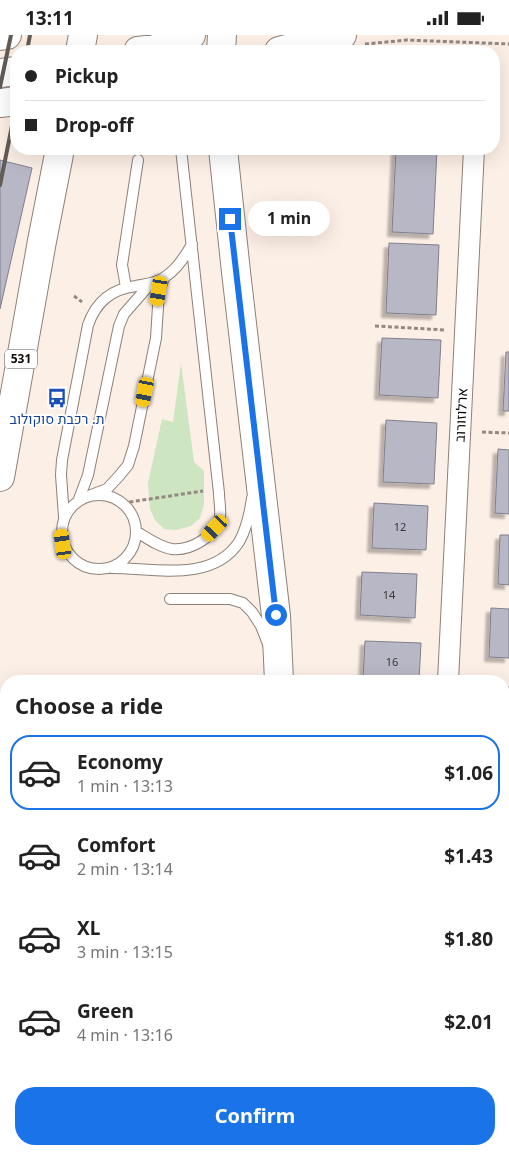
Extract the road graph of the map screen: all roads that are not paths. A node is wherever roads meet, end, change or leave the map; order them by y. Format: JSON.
{"nodes":[{"id":1,"x":8,"y":35,"type":"edge"},
{"id":2,"x":0,"y":36,"type":"edge"},
{"id":3,"x":351,"y":40,"type":"edge"},
{"id":4,"x":316,"y":45,"type":"edge"},
{"id":5,"x":59,"y":155,"type":"edge"},
{"id":6,"x":182,"y":155,"type":"edge"},
{"id":7,"x":224,"y":155,"type":"edge"},
{"id":8,"x":474,"y":155,"type":"edge"},
{"id":9,"x":138,"y":160,"type":"dead end"},
{"id":10,"x":192,"y":244,"type":"junction"},
{"id":11,"x":164,"y":278,"type":"junction"},
{"id":12,"x":152,"y":283,"type":"junction"},
{"id":13,"x":126,"y":287,"type":"junction"},
{"id":14,"x":259,"y":467,"type":"junction"},
{"id":15,"x":0,"y":477,"type":"edge"},
{"id":16,"x":91,"y":495,"type":"junction"},
{"id":17,"x":79,"y":499,"type":"junction"},
{"id":18,"x":64,"y":517,"type":"junction"},
{"id":19,"x":137,"y":532,"type":"junction"},
{"id":20,"x":106,"y":568,"type":"junction"},
{"id":21,"x":170,"y":599,"type":"dead end"},
{"id":22,"x":278,"y":675,"type":"edge"},
{"id":23,"x":279,"y":675,"type":"edge"},
{"id":24,"x":448,"y":675,"type":"edge"}],
"edges":[{"from":1,"to":2,"type":"main road"},
{"from":3,"to":4,"type":"main road"},
{"from":5,"to":15,"type":"main road","number":"531"},
{"from":6,"to":10,"type":"lane"},
{"from":7,"to":14,"type":"main road"},
{"from":8,"to":24,"type":"street","name":"ארלוזורוב"},
{"from":9,"to":13,"type":"lane"},
{"from":10,"to":11,"type":"lane"},
{"from":10,"to":19,"type":"lane"},
{"from":11,"to":12,"type":"lane"},
{"from":11,"to":16,"type":"lane"},
{"from":12,"to":13,"type":"lane"},
{"from":12,"to":17,"type":"lane"},
{"from":13,"to":18,"type":"lane"},
{"from":14,"to":20,"type":"lane"},
{"from":14,"to":23,"type":"main road"},
{"from":16,"to":17,"type":"lane"},
{"from":16,"to":19,"type":"lane"},
{"from":17,"to":18,"type":"lane"},
{"from":18,"to":20,"type":"lane"},
{"from":19,"to":20,"type":"lane"},
{"from":21,"to":22,"type":"lane"}]}
